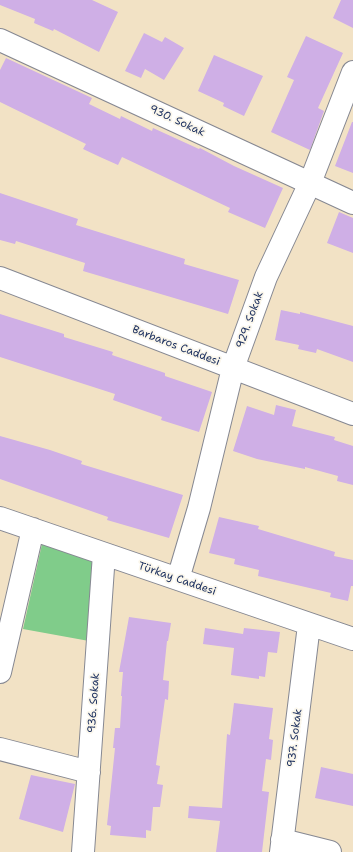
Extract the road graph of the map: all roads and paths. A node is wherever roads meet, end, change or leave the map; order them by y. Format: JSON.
{"nodes":[{"id":1,"x":0,"y":40,"type":"edge"},
{"id":2,"x":353,"y":72,"type":"edge"},
{"id":3,"x":310,"y":183,"type":"junction"},
{"id":4,"x":353,"y":203,"type":"edge"},
{"id":5,"x":0,"y":278,"type":"edge"},
{"id":6,"x":232,"y":368,"type":"junction"},
{"id":7,"x":353,"y":414,"type":"edge"},
{"id":8,"x":0,"y":518,"type":"edge"},
{"id":9,"x":33,"y":530,"type":"junction"},
{"id":10,"x":104,"y":554,"type":"junction"},
{"id":11,"x":178,"y":579,"type":"junction"},
{"id":12,"x":309,"y":625,"type":"junction"},
{"id":13,"x":353,"y":640,"type":"edge"},
{"id":14,"x":0,"y":672,"type":"edge"},
{"id":15,"x":0,"y":749,"type":"edge"},
{"id":16,"x":88,"y":772,"type":"junction"},
{"id":17,"x":282,"y":846,"type":"edge"},
{"id":18,"x":83,"y":852,"type":"edge"},
{"id":19,"x":330,"y":852,"type":"edge"}],
"edges":[{"from":1,"to":3,"type":"street","name":"930. Sokak"},
{"from":2,"to":3,"type":"street","name":"929. Sokak"},
{"from":3,"to":4,"type":"street","name":"930. Sokak"},
{"from":3,"to":6,"type":"street","name":"929. Sokak"},
{"from":5,"to":6,"type":"street","name":"Barbaros Caddesi"},
{"from":6,"to":7,"type":"street","name":"Barbaros Caddesi"},
{"from":6,"to":11,"type":"street","name":"929. Sokak"},
{"from":8,"to":9,"type":"street","name":"Türkay Caddesi"},
{"from":9,"to":10,"type":"street","name":"Türkay Caddesi"},
{"from":9,"to":14,"type":"street"},
{"from":10,"to":11,"type":"street","name":"Türkay Caddesi"},
{"from":10,"to":16,"type":"street","name":"936. Sokak"},
{"from":11,"to":12,"type":"street","name":"Türkay Caddesi"},
{"from":12,"to":13,"type":"street","name":"Türkay Caddesi"},
{"from":12,"to":17,"type":"street","name":"937. Sokak"},
{"from":15,"to":16,"type":"street"},
{"from":16,"to":18,"type":"street","name":"936. Sokak"},
{"from":17,"to":19,"type":"street"}]}
